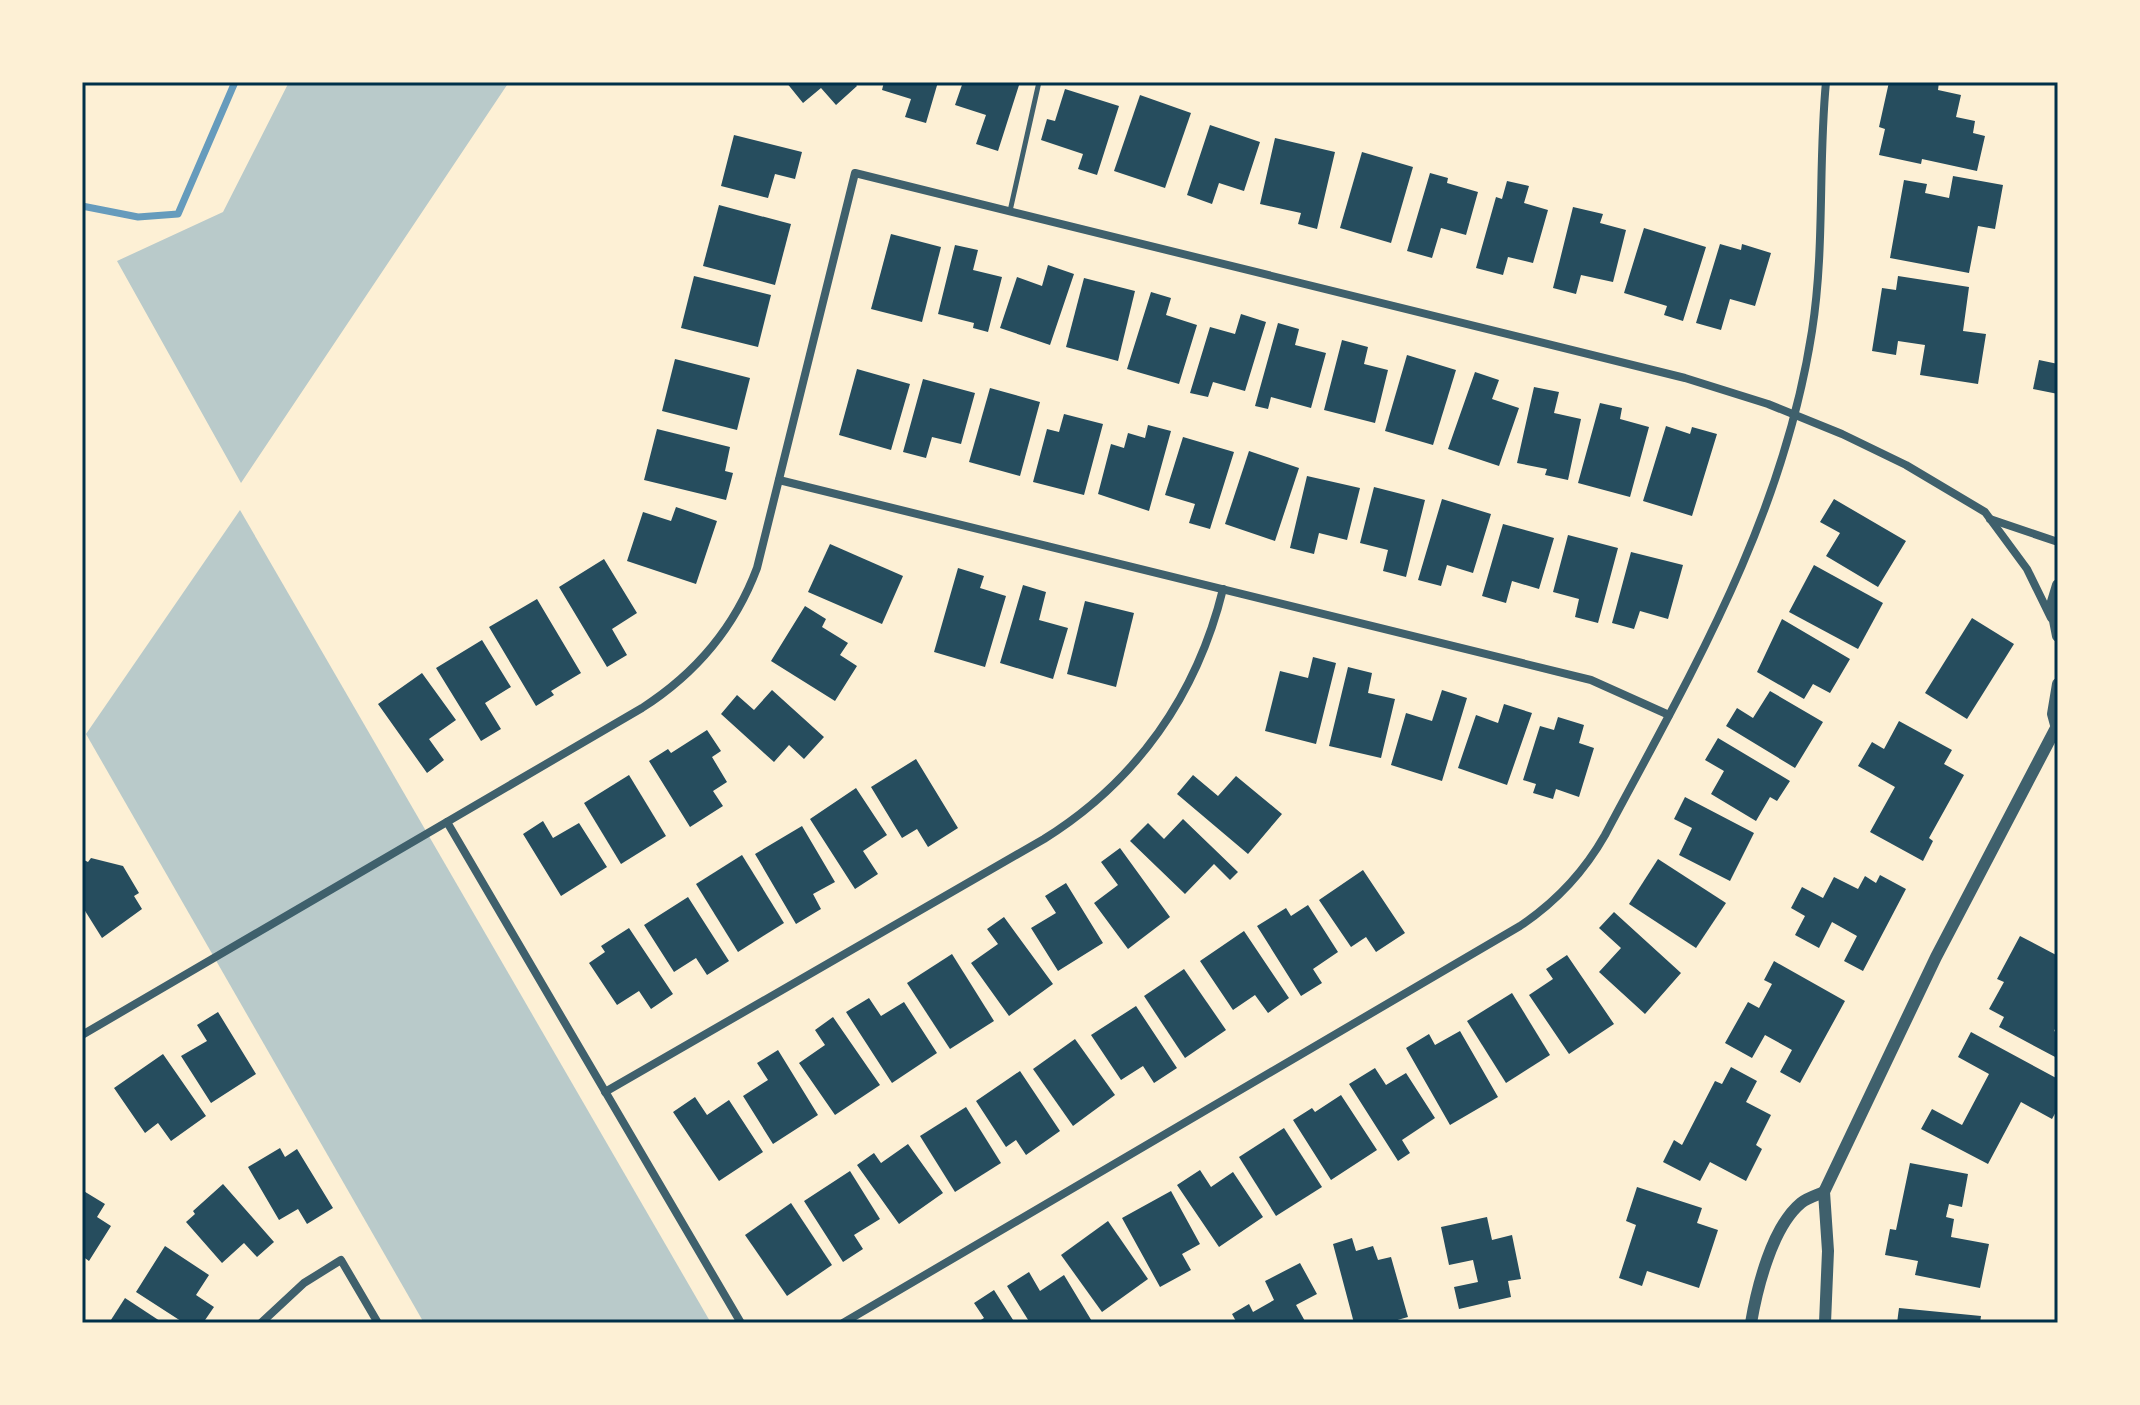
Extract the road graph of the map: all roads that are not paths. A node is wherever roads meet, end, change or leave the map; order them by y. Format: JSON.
{"nodes":[{"id":1,"x":1039,"y":82,"type":"edge"},
{"id":2,"x":1826,"y":82,"type":"edge"},
{"id":3,"x":1010,"y":211,"type":"junction"},
{"id":4,"x":1795,"y":414,"type":"junction"},
{"id":5,"x":779,"y":480,"type":"junction"},
{"id":6,"x":1989,"y":519,"type":"junction"},
{"id":7,"x":2058,"y":542,"type":"edge"},
{"id":8,"x":2058,"y":585,"type":"edge"},
{"id":9,"x":1223,"y":589,"type":"junction"},
{"id":10,"x":2054,"y":623,"type":"junction"},
{"id":11,"x":2058,"y":636,"type":"edge"},
{"id":12,"x":2058,"y":684,"type":"edge"},
{"id":13,"x":1669,"y":715,"type":"junction"},
{"id":14,"x":2057,"y":724,"type":"edge"},
{"id":15,"x":447,"y":822,"type":"junction"},
{"id":16,"x":82,"y":1035,"type":"edge"},
{"id":17,"x":605,"y":1092,"type":"junction"},
{"id":18,"x":1824,"y":1192,"type":"junction"},
{"id":19,"x":261,"y":1323,"type":"edge"},
{"id":20,"x":378,"y":1323,"type":"edge"},
{"id":21,"x":741,"y":1323,"type":"edge"},
{"id":22,"x":843,"y":1323,"type":"edge"},
{"id":23,"x":1751,"y":1323,"type":"edge"},
{"id":24,"x":1825,"y":1323,"type":"edge"}],
"edges":[{"from":1,"to":3,"type":"lane"},
{"from":2,"to":4,"type":"street"},
{"from":3,"to":4,"type":"street"},
{"from":3,"to":5,"type":"street"},
{"from":4,"to":6,"type":"street"},
{"from":4,"to":13,"type":"street"},
{"from":5,"to":9,"type":"street"},
{"from":5,"to":15,"type":"street"},
{"from":6,"to":7,"type":"street"},
{"from":6,"to":10,"type":"street"},
{"from":8,"to":10,"type":"street"},
{"from":9,"to":13,"type":"street"},
{"from":9,"to":17,"type":"street"},
{"from":10,"to":11,"type":"street"},
{"from":12,"to":14,"type":"street"},
{"from":13,"to":22,"type":"street"},
{"from":14,"to":18,"type":"street"},
{"from":15,"to":16,"type":"street"},
{"from":15,"to":17,"type":"street"},
{"from":17,"to":21,"type":"street"},
{"from":18,"to":23,"type":"street"},
{"from":18,"to":24,"type":"street"},
{"from":19,"to":20,"type":"street"}]}
